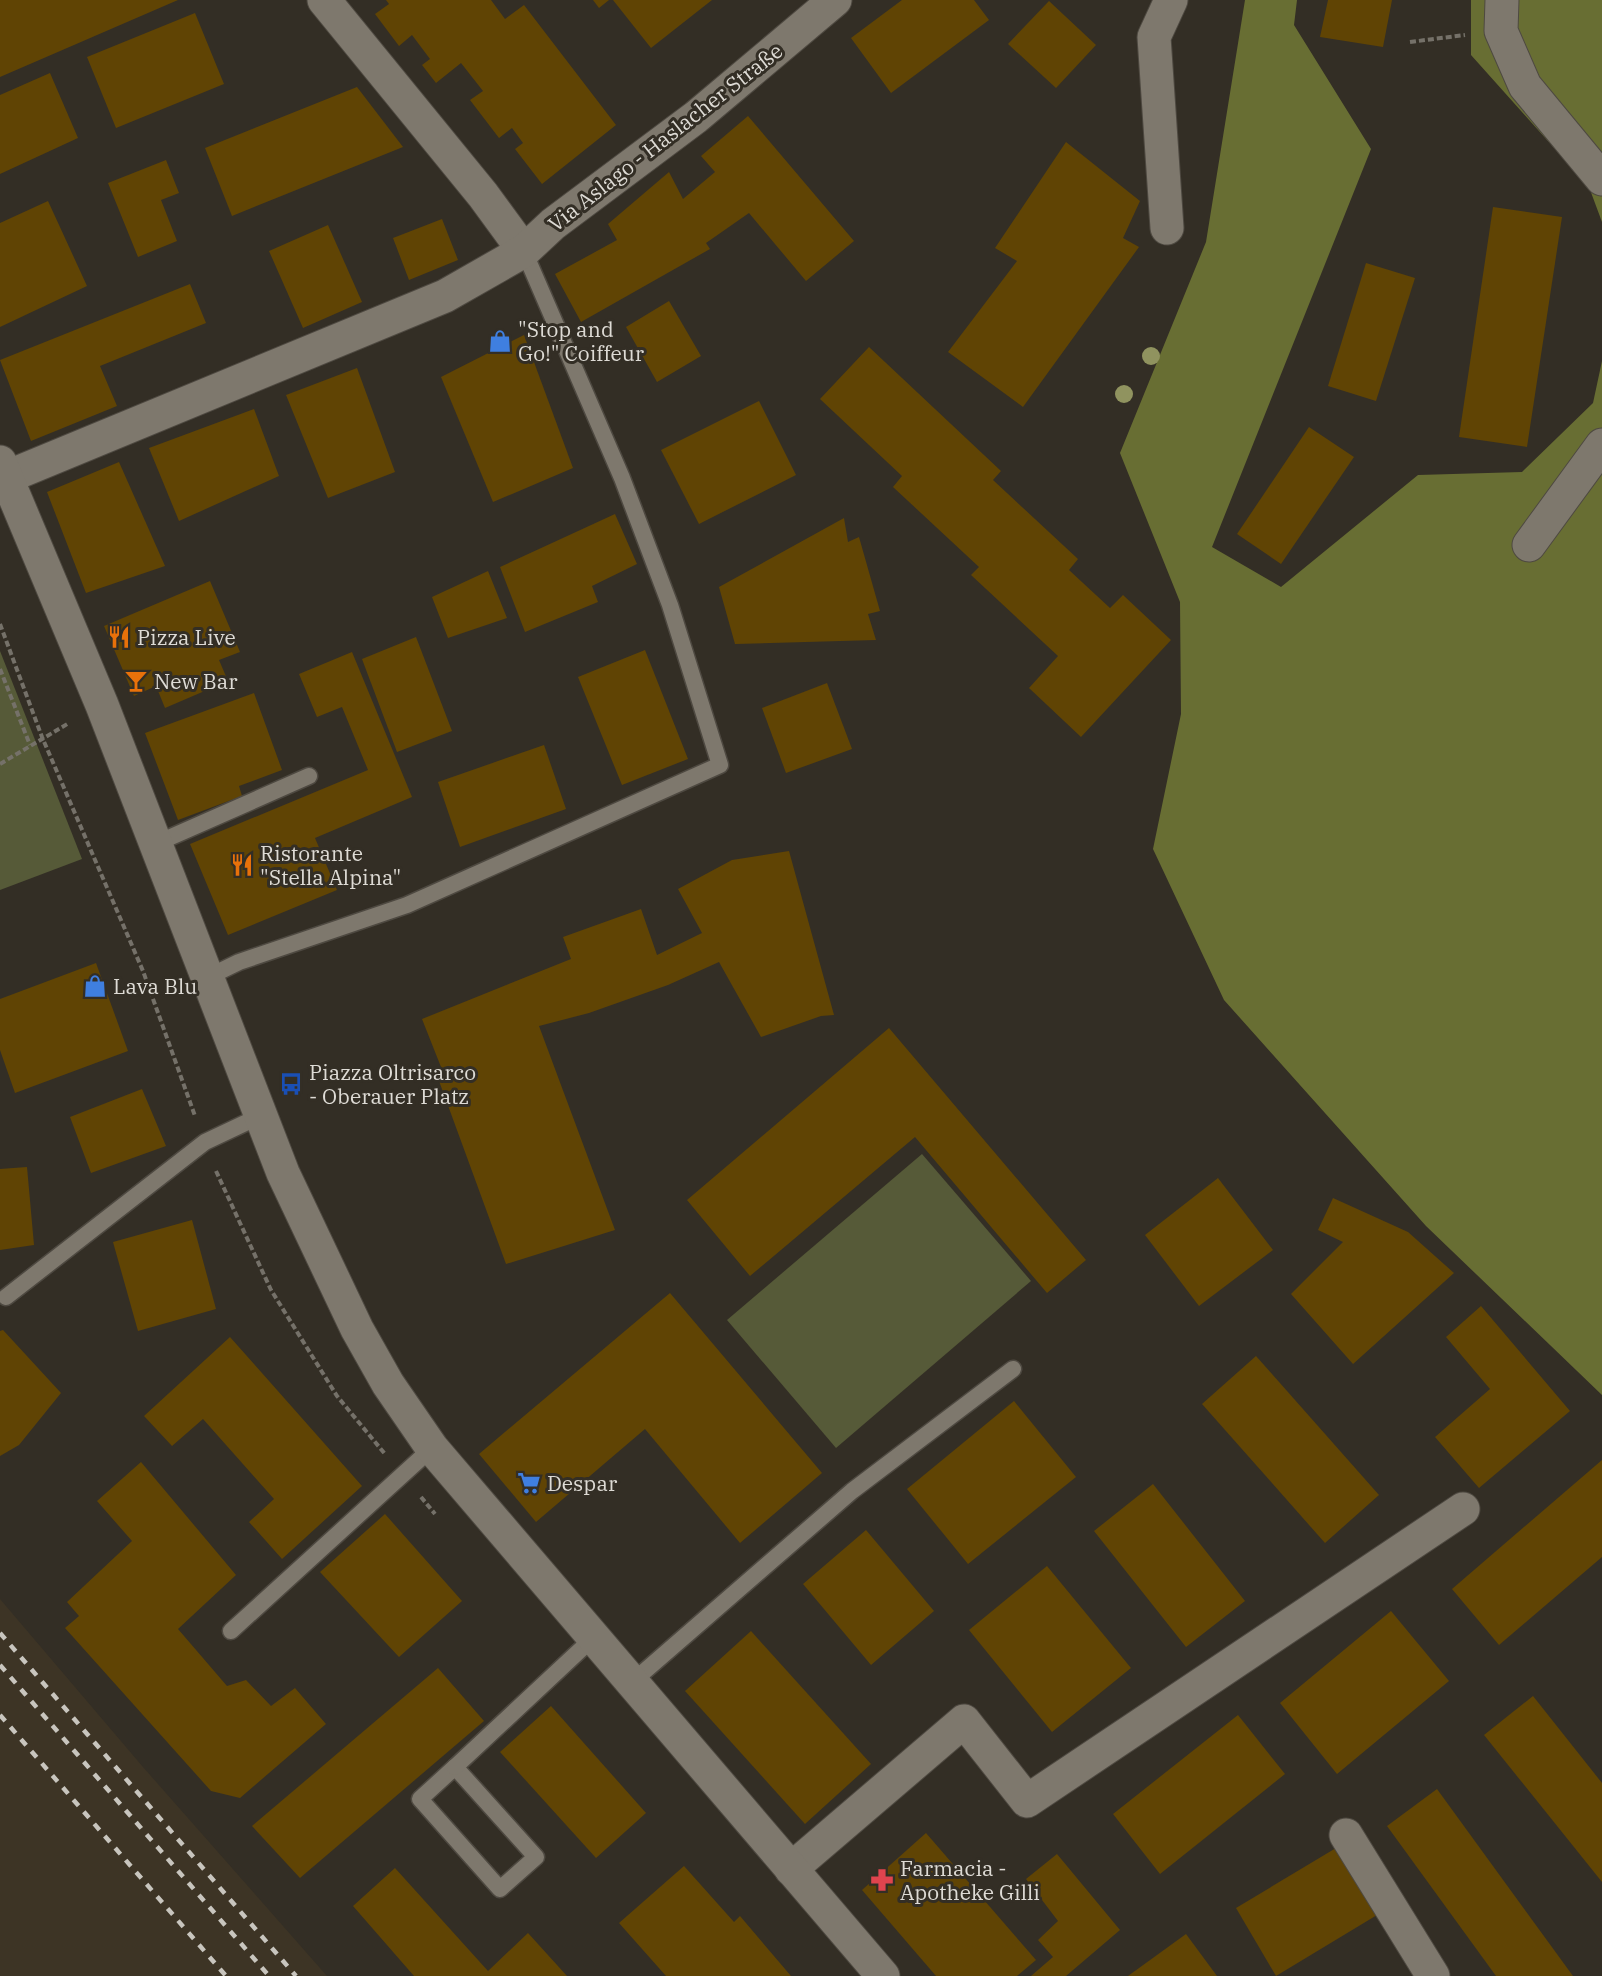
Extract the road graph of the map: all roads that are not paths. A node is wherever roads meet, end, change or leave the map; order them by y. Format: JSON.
{"nodes":[{"id":1,"x":324,"y":0,"type":"edge"},
{"id":2,"x":834,"y":0,"type":"edge"},
{"id":3,"x":1171,"y":0,"type":"edge"},
{"id":4,"x":1502,"y":15,"type":"edge"},
{"id":5,"x":1602,"y":179,"type":"edge"},
{"id":6,"x":1167,"y":228,"type":"dead end"},
{"id":7,"x":524,"y":251,"type":"junction"},
{"id":8,"x":1602,"y":445,"type":"edge"},
{"id":9,"x":3,"y":470,"type":"edge"},
{"id":10,"x":1529,"y":545,"type":"dead end"},
{"id":11,"x":309,"y":776,"type":"dead end"},
{"id":12,"x":155,"y":844,"type":"junction"},
{"id":13,"x":206,"y":978,"type":"junction"},
{"id":14,"x":260,"y":1116,"type":"junction"},
{"id":15,"x":6,"y":1297,"type":"dead end"},
{"id":16,"x":1013,"y":1369,"type":"dead end"},
{"id":17,"x":432,"y":1448,"type":"junction"},
{"id":18,"x":1462,"y":1509,"type":"dead end"},
{"id":19,"x":231,"y":1630,"type":"dead end"},
{"id":20,"x":592,"y":1639,"type":"junction"},
{"id":21,"x":631,"y":1683,"type":"junction"},
{"id":22,"x":455,"y":1767,"type":"junction"},
{"id":23,"x":1346,"y":1835,"type":"dead end"},
{"id":24,"x":791,"y":1869,"type":"junction"},
{"id":25,"x":883,"y":1976,"type":"edge"},
{"id":26,"x":1433,"y":1976,"type":"edge"}],
"edges":[{"from":1,"to":7,"type":"street"},
{"from":2,"to":7,"type":"street","name":"Via Aslago - Haslacher Straße"},
{"from":3,"to":6,"type":"street"},
{"from":4,"to":5,"type":"street"},
{"from":7,"to":9,"type":"street","name":"Via Aslago - Haslacher Straße"},
{"from":7,"to":13,"type":"lane"},
{"from":8,"to":10,"type":"street"},
{"from":9,"to":12,"type":"street"},
{"from":11,"to":12,"type":"lane"},
{"from":12,"to":13,"type":"street"},
{"from":13,"to":14,"type":"street"},
{"from":14,"to":15,"type":"lane"},
{"from":14,"to":17,"type":"street"},
{"from":16,"to":21,"type":"lane"},
{"from":17,"to":19,"type":"lane"},
{"from":17,"to":20,"type":"street"},
{"from":18,"to":24,"type":"street"},
{"from":20,"to":21,"type":"street"},
{"from":20,"to":22,"type":"lane"},
{"from":21,"to":24,"type":"street"},
{"from":22,"to":22,"type":"lane"},
{"from":23,"to":26,"type":"street"},
{"from":24,"to":25,"type":"street"}]}
